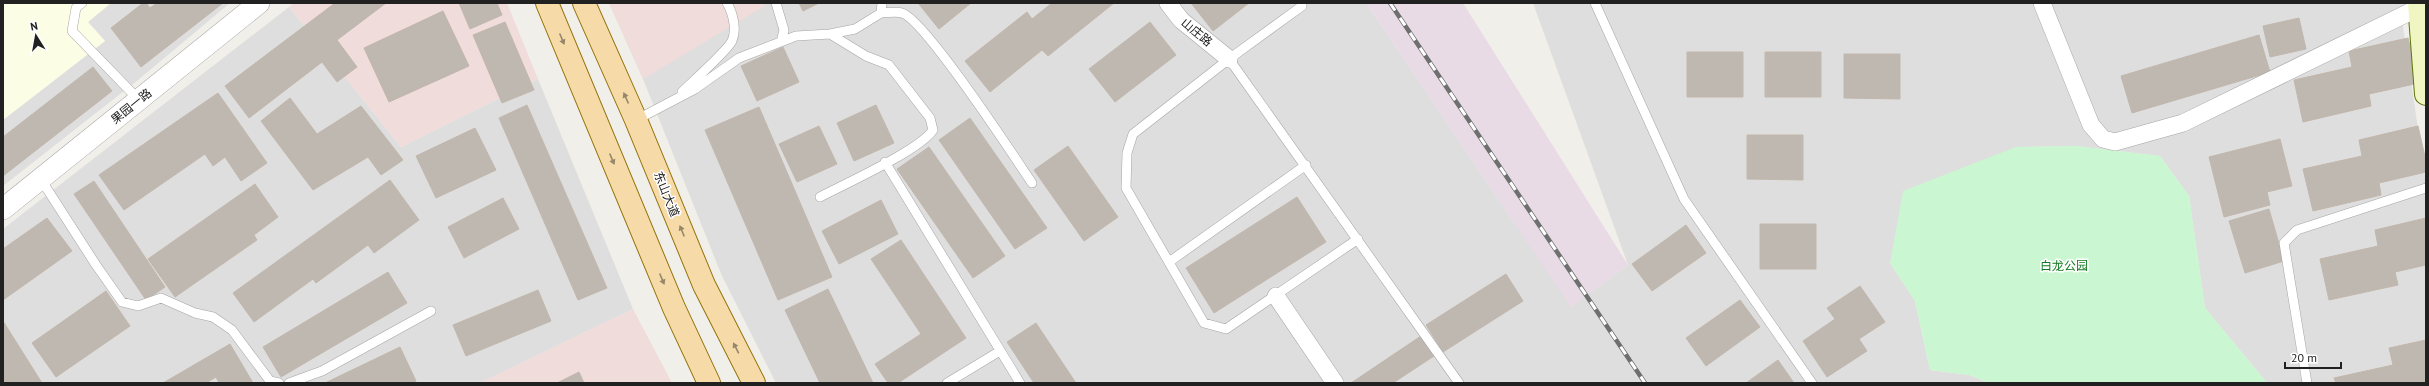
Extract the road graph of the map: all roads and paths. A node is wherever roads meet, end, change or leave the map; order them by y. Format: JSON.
{"nodes":[{"id":1,"x":82,"y":3,"type":"edge"},
{"id":2,"x":259,"y":3,"type":"edge"},
{"id":3,"x":547,"y":3,"type":"edge"},
{"id":4,"x":584,"y":3,"type":"edge"},
{"id":5,"x":727,"y":3,"type":"edge"},
{"id":6,"x":776,"y":3,"type":"edge"},
{"id":7,"x":882,"y":3,"type":"edge"},
{"id":8,"x":1168,"y":3,"type":"edge"},
{"id":9,"x":1595,"y":3,"type":"edge"},
{"id":10,"x":2042,"y":3,"type":"edge"},
{"id":11,"x":2418,"y":5,"type":"edge"},
{"id":12,"x":1302,"y":6,"type":"dead end"},
{"id":13,"x":881,"y":13,"type":"junction"},
{"id":14,"x":830,"y":34,"type":"junction"},
{"id":15,"x":781,"y":42,"type":"junction"},
{"id":16,"x":1229,"y":59,"type":"junction"},
{"id":17,"x":2426,"y":94,"type":"edge"},
{"id":18,"x":138,"y":99,"type":"junction"},
{"id":19,"x":675,"y":99,"type":"junction"},
{"id":20,"x":636,"y":120,"type":"junction"},
{"id":21,"x":885,"y":162,"type":"junction"},
{"id":22,"x":1306,"y":165,"type":"junction"},
{"id":23,"x":40,"y":178,"type":"junction"},
{"id":24,"x":1032,"y":182,"type":"dead end"},
{"id":25,"x":2426,"y":188,"type":"edge"},
{"id":26,"x":820,"y":197,"type":"dead end"},
{"id":27,"x":3,"y":209,"type":"edge"},
{"id":28,"x":1358,"y":239,"type":"junction"},
{"id":29,"x":1169,"y":262,"type":"junction"},
{"id":30,"x":1276,"y":296,"type":"junction"},
{"id":31,"x":431,"y":311,"type":"dead end"},
{"id":32,"x":1000,"y":350,"type":"junction"},
{"id":33,"x":279,"y":383,"type":"edge"},
{"id":34,"x":290,"y":383,"type":"edge"},
{"id":35,"x":709,"y":383,"type":"edge"},
{"id":36,"x":754,"y":383,"type":"edge"},
{"id":37,"x":947,"y":383,"type":"edge"},
{"id":38,"x":1020,"y":383,"type":"edge"},
{"id":39,"x":1335,"y":383,"type":"edge"},
{"id":40,"x":1459,"y":383,"type":"edge"},
{"id":41,"x":1812,"y":383,"type":"edge"},
{"id":42,"x":2307,"y":383,"type":"edge"}],
"edges":[{"from":1,"to":18,"type":"lane"},
{"from":2,"to":18,"type":"street","name":"果园一路"},
{"from":3,"to":35,"type":"main road","one_way":true},
{"from":20,"to":4,"type":"main road","name":"东山大道","one_way":true},
{"from":5,"to":19,"type":"lane"},
{"from":6,"to":15,"type":"lane"},
{"from":7,"to":13,"type":"lane"},
{"from":8,"to":16,"type":"street","name":"山庄路"},
{"from":9,"to":41,"type":"lane"},
{"from":10,"to":11,"type":"street"},
{"from":11,"to":17,"type":"main road"},
{"from":12,"to":16,"type":"lane"},
{"from":13,"to":14,"type":"lane"},
{"from":13,"to":24,"type":"lane"},
{"from":14,"to":15,"type":"lane"},
{"from":14,"to":21,"type":"lane"},
{"from":15,"to":19,"type":"lane"},
{"from":16,"to":22,"type":"lane"},
{"from":16,"to":29,"type":"lane"},
{"from":18,"to":23,"type":"street","name":"果园一路"},
{"from":19,"to":20,"type":"lane"},
{"from":36,"to":20,"type":"main road","name":"东山大道","one_way":true},
{"from":21,"to":26,"type":"lane"},
{"from":21,"to":32,"type":"lane"},
{"from":22,"to":28,"type":"lane"},
{"from":22,"to":29,"type":"lane"},
{"from":23,"to":27,"type":"street","name":"果园一路"},
{"from":23,"to":33,"type":"lane"},
{"from":25,"to":42,"type":"lane"},
{"from":28,"to":30,"type":"lane"},
{"from":28,"to":40,"type":"lane"},
{"from":29,"to":30,"type":"lane"},
{"from":30,"to":39,"type":"street"},
{"from":31,"to":34,"type":"lane"},
{"from":32,"to":37,"type":"lane"},
{"from":32,"to":38,"type":"lane"}]}
